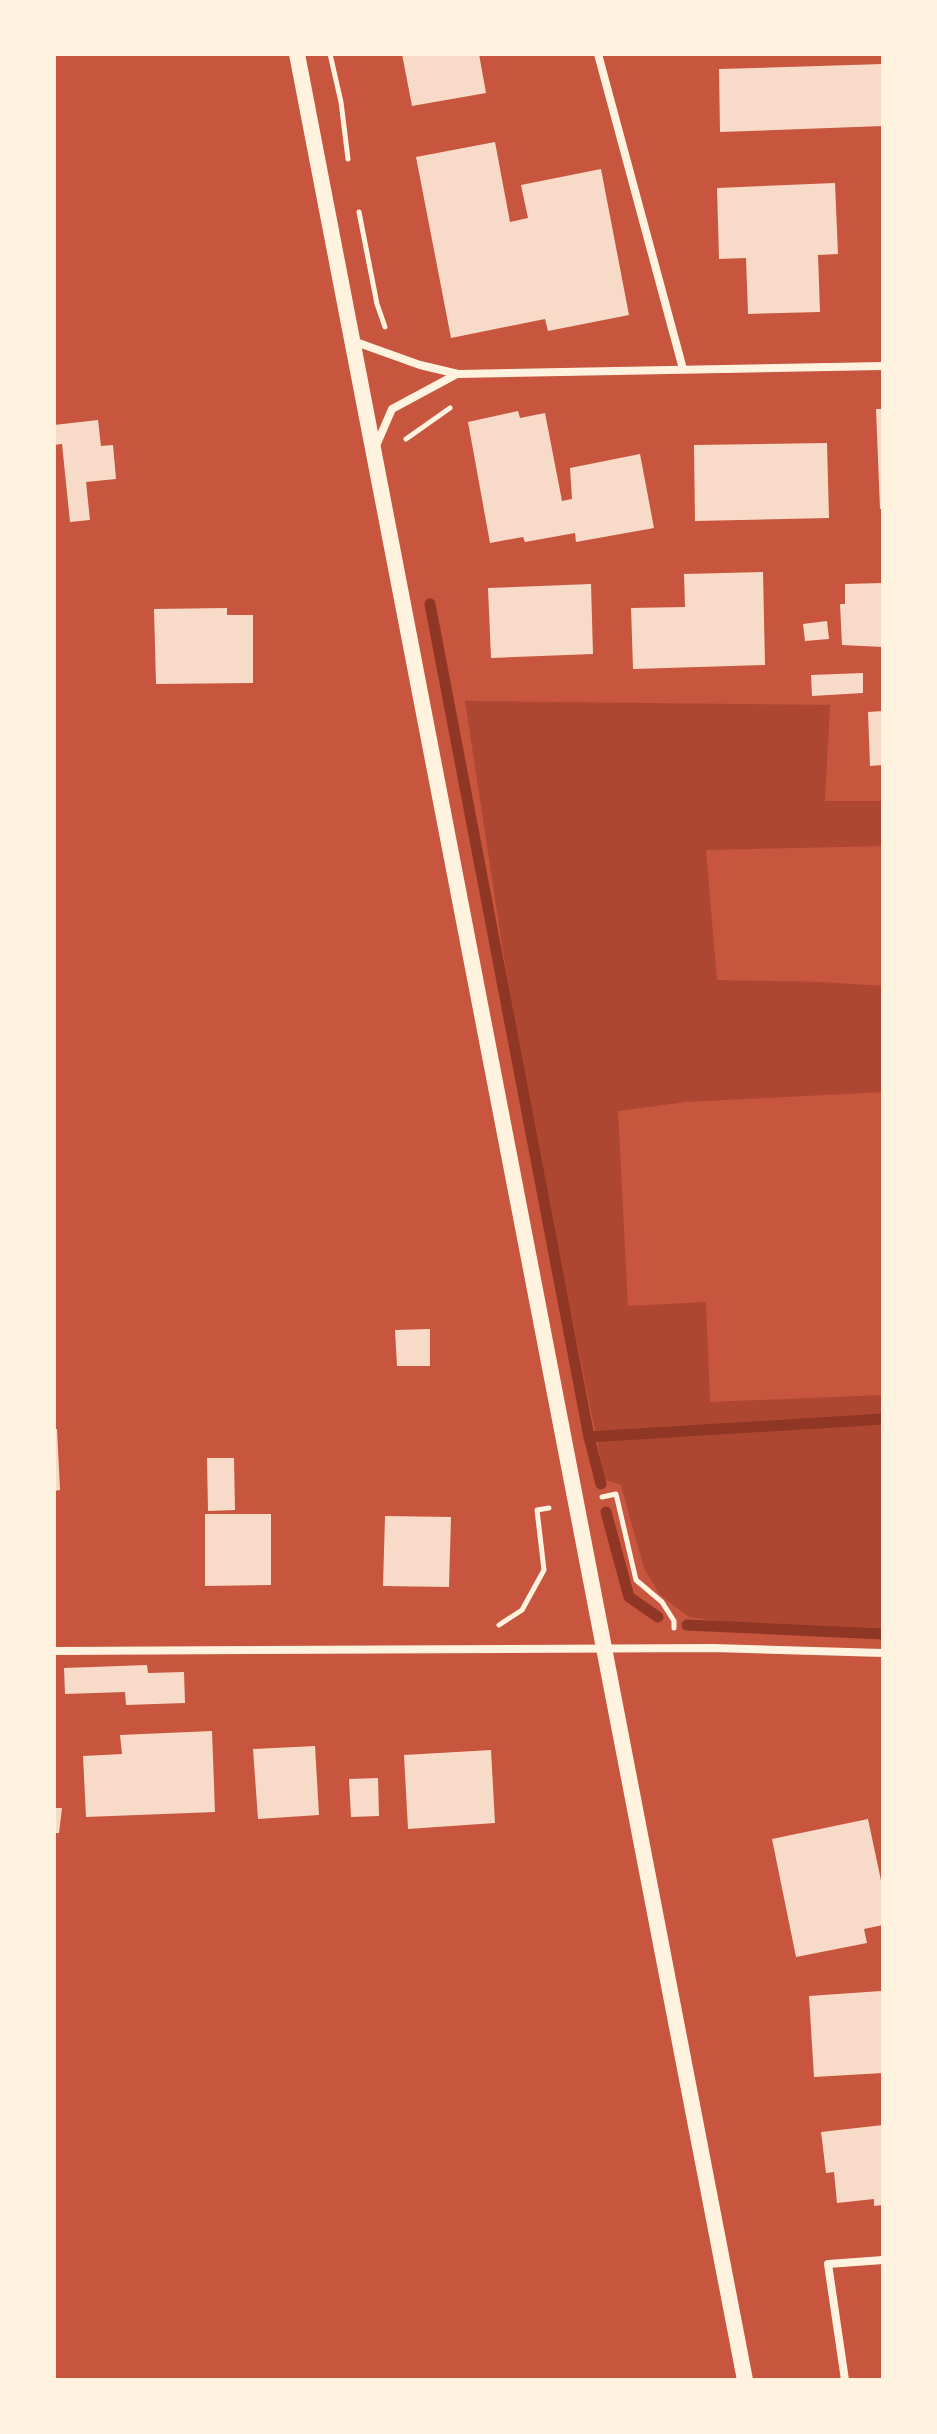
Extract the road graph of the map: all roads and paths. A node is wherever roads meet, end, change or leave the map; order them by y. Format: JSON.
{"nodes":[{"id":1,"x":297,"y":54,"type":"edge"},
{"id":2,"x":330,"y":54,"type":"edge"},
{"id":3,"x":598,"y":54,"type":"edge"},
{"id":4,"x":348,"y":160,"type":"dead end"},
{"id":5,"x":357,"y":204,"type":"dead end"},
{"id":6,"x":386,"y":331,"type":"dead end"},
{"id":7,"x":353,"y":341,"type":"junction"},
{"id":8,"x":883,"y":366,"type":"edge"},
{"id":9,"x":683,"y":369,"type":"junction"},
{"id":10,"x":458,"y":374,"type":"junction"},
{"id":11,"x":460,"y":400,"type":"dead end"},
{"id":12,"x":403,"y":441,"type":"dead end"},
{"id":13,"x":374,"y":450,"type":"junction"},
{"id":14,"x":604,"y":1650,"type":"junction"},
{"id":15,"x":54,"y":1651,"type":"edge"},
{"id":16,"x":883,"y":1653,"type":"edge"},
{"id":17,"x":883,"y":2260,"type":"edge"},
{"id":18,"x":745,"y":2380,"type":"edge"},
{"id":19,"x":845,"y":2380,"type":"edge"}],
"edges":[{"from":1,"to":7,"type":"main road"},
{"from":2,"to":4,"type":"path"},
{"from":3,"to":9,"type":"street"},
{"from":5,"to":6,"type":"path"},
{"from":7,"to":10,"type":"street"},
{"from":7,"to":13,"type":"main road"},
{"from":8,"to":9,"type":"street"},
{"from":9,"to":10,"type":"street"},
{"from":10,"to":13,"type":"street"},
{"from":11,"to":12,"type":"path"},
{"from":13,"to":14,"type":"main road"},
{"from":14,"to":15,"type":"street"},
{"from":14,"to":16,"type":"street"},
{"from":14,"to":18,"type":"main road"},
{"from":17,"to":19,"type":"street"}]}
